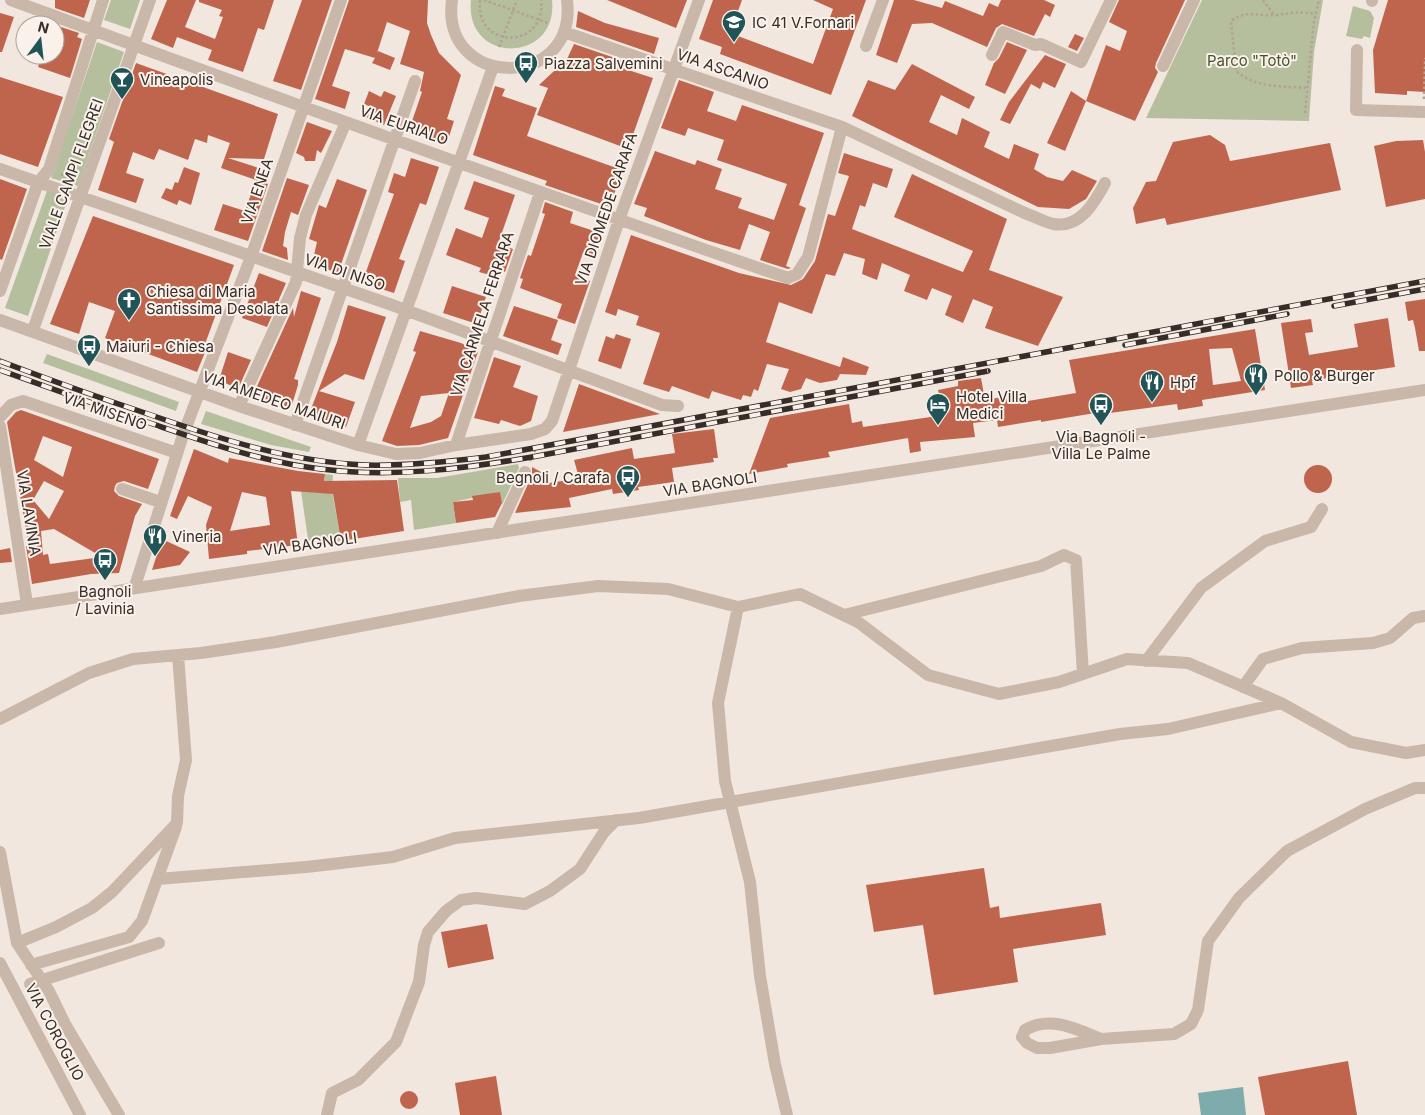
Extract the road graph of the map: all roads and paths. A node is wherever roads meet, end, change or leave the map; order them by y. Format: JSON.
{"nodes":[{"id":1,"x":11,"y":0,"type":"edge"},
{"id":2,"x":103,"y":0,"type":"edge"},
{"id":3,"x":150,"y":0,"type":"edge"},
{"id":4,"x":341,"y":0,"type":"edge"},
{"id":5,"x":452,"y":0,"type":"edge"},
{"id":6,"x":480,"y":0,"type":"edge"},
{"id":7,"x":484,"y":0,"type":"edge"},
{"id":8,"x":517,"y":0,"type":"edge"},
{"id":9,"x":541,"y":0,"type":"edge"},
{"id":10,"x":567,"y":0,"type":"edge"},
{"id":11,"x":699,"y":0,"type":"edge"},
{"id":12,"x":883,"y":0,"type":"edge"},
{"id":13,"x":1112,"y":0,"type":"edge"},
{"id":14,"x":1194,"y":0,"type":"edge"},
{"id":15,"x":1263,"y":0,"type":"edge"},
{"id":16,"x":1319,"y":0,"type":"edge"},
{"id":17,"x":513,"y":10,"type":"junction"},
{"id":18,"x":1316,"y":14,"type":"junction"},
{"id":19,"x":1274,"y":15,"type":"junction"},
{"id":20,"x":539,"y":20,"type":"junction"},
{"id":21,"x":548,"y":23,"type":"dead end"},
{"id":22,"x":92,"y":30,"type":"junction"},
{"id":23,"x":564,"y":32,"type":"junction"},
{"id":24,"x":503,"y":37,"type":"junction"},
{"id":25,"x":134,"y":45,"type":"junction"},
{"id":26,"x":866,"y":46,"type":"dead end"},
{"id":27,"x":499,"y":47,"type":"dead end"},
{"id":28,"x":1357,"y":50,"type":"dead end"},
{"id":29,"x":992,"y":55,"type":"dead end"},
{"id":30,"x":1425,"y":58,"type":"edge"},
{"id":31,"x":1163,"y":66,"type":"dead end"},
{"id":32,"x":1424,"y":66,"type":"edge"},
{"id":33,"x":493,"y":67,"type":"junction"},
{"id":34,"x":674,"y":69,"type":"junction"},
{"id":35,"x":415,"y":81,"type":"dead end"},
{"id":36,"x":1306,"y":88,"type":"junction"},
{"id":37,"x":304,"y":106,"type":"junction"},
{"id":38,"x":1425,"y":112,"type":"edge"},
{"id":39,"x":1305,"y":113,"type":"dead end"},
{"id":40,"x":346,"y":122,"type":"junction"},
{"id":41,"x":842,"y":127,"type":"junction"},
{"id":42,"x":396,"y":140,"type":"junction"},
{"id":43,"x":459,"y":161,"type":"junction"},
{"id":44,"x":0,"y":169,"type":"edge"},
{"id":45,"x":58,"y":172,"type":"dead end"},
{"id":46,"x":78,"y":182,"type":"dead end"},
{"id":47,"x":38,"y":183,"type":"junction"},
{"id":48,"x":1105,"y":183,"type":"dead end"},
{"id":49,"x":540,"y":193,"type":"junction"},
{"id":50,"x":79,"y":197,"type":"junction"},
{"id":51,"x":619,"y":220,"type":"junction"},
{"id":52,"x":251,"y":257,"type":"junction"},
{"id":53,"x":296,"y":272,"type":"junction"},
{"id":54,"x":343,"y":289,"type":"junction"},
{"id":55,"x":0,"y":290,"type":"edge"},
{"id":56,"x":406,"y":310,"type":"junction"},
{"id":57,"x":0,"y":320,"type":"edge"},
{"id":58,"x":33,"y":330,"type":"junction"},
{"id":59,"x":489,"y":342,"type":"junction"},
{"id":60,"x":568,"y":370,"type":"junction"},
{"id":61,"x":1425,"y":390,"type":"edge"},
{"id":62,"x":199,"y":392,"type":"junction"},
{"id":63,"x":239,"y":406,"type":"junction"},
{"id":64,"x":678,"y":406,"type":"dead end"},
{"id":65,"x":0,"y":417,"type":"edge"},
{"id":66,"x":294,"y":425,"type":"junction"},
{"id":67,"x":0,"y":426,"type":"edge"},
{"id":68,"x":545,"y":429,"type":"junction"},
{"id":69,"x":456,"y":445,"type":"junction"},
{"id":70,"x":358,"y":446,"type":"junction"},
{"id":71,"x":177,"y":453,"type":"junction"},
{"id":72,"x":525,"y":472,"type":"joint"},
{"id":73,"x":122,"y":489,"type":"dead end"},
{"id":74,"x":160,"y":502,"type":"junction"},
{"id":75,"x":1322,"y":509,"type":"dead end"},
{"id":76,"x":497,"y":534,"type":"junction"},
{"id":77,"x":135,"y":586,"type":"junction"},
{"id":78,"x":27,"y":604,"type":"junction"},
{"id":79,"x":738,"y":607,"type":"junction"},
{"id":80,"x":0,"y":609,"type":"edge"},
{"id":81,"x":844,"y":615,"type":"junction"},
{"id":82,"x":1425,"y":616,"type":"edge"},
{"id":83,"x":178,"y":655,"type":"junction"},
{"id":84,"x":1146,"y":661,"type":"junction"},
{"id":85,"x":1083,"y":674,"type":"junction"},
{"id":86,"x":1243,"y":687,"type":"junction"},
{"id":87,"x":1281,"y":703,"type":"junction"},
{"id":88,"x":0,"y":719,"type":"edge"},
{"id":89,"x":1425,"y":750,"type":"edge"},
{"id":90,"x":1425,"y":788,"type":"edge"},
{"id":91,"x":730,"y":801,"type":"junction"},
{"id":92,"x":616,"y":820,"type":"junction"},
{"id":93,"x":177,"y":823,"type":"junction"},
{"id":94,"x":0,"y":852,"type":"edge"},
{"id":95,"x":158,"y":879,"type":"junction"},
{"id":96,"x":17,"y":943,"type":"junction"},
{"id":97,"x":159,"y":943,"type":"dead end"},
{"id":98,"x":31,"y":964,"type":"junction"},
{"id":99,"x":1,"y":969,"type":"edge"},
{"id":100,"x":30,"y":984,"type":"dead end"},
{"id":101,"x":1101,"y":1039,"type":"junction"},
{"id":102,"x":80,"y":1115,"type":"edge"},
{"id":103,"x":119,"y":1115,"type":"edge"},
{"id":104,"x":327,"y":1115,"type":"edge"},
{"id":105,"x":787,"y":1115,"type":"edge"}],
"edges":[{"from":1,"to":22,"type":"street","name":"VIA EURIALO"},
{"from":2,"to":22,"type":"street","name":"VIALE CAMPI FLEGREI"},
{"from":3,"to":25,"type":"street","name":"VIALE CAMPI FLEGREI"},
{"from":4,"to":37,"type":"street","name":"VIA ENEA"},
{"from":5,"to":33,"type":"street"},
{"from":6,"to":24,"type":"path"},
{"from":7,"to":17,"type":"path"},
{"from":8,"to":17,"type":"path"},
{"from":9,"to":20,"type":"path"},
{"from":10,"to":23,"type":"street"},
{"from":11,"to":34,"type":"street","name":"VIA DIOMEDE CARAFA"},
{"from":12,"to":26,"type":"street"},
{"from":13,"to":29,"type":"street"},
{"from":14,"to":31,"type":"street"},
{"from":15,"to":19,"type":"path"},
{"from":16,"to":18,"type":"path"},
{"from":17,"to":20,"type":"path"},
{"from":17,"to":24,"type":"path"},
{"from":18,"to":19,"type":"path"},
{"from":18,"to":36,"type":"path"},
{"from":19,"to":36,"type":"path"},
{"from":20,"to":21,"type":"path"},
{"from":20,"to":24,"type":"path"},
{"from":22,"to":25,"type":"street","name":"VIA EURIALO"},
{"from":22,"to":47,"type":"street","name":"VIALE CAMPI FLEGREI"},
{"from":23,"to":33,"type":"street"},
{"from":23,"to":34,"type":"street","name":"VIA ASCANIO"},
{"from":24,"to":27,"type":"path"},
{"from":25,"to":37,"type":"street","name":"VIA EURIALO"},
{"from":25,"to":50,"type":"street","name":"VIALE CAMPI FLEGREI"},
{"from":28,"to":38,"type":"street"},
{"from":30,"to":32,"type":"path"},
{"from":32,"to":38,"type":"path"},
{"from":33,"to":43,"type":"street"},
{"from":34,"to":41,"type":"street","name":"VIA ASCANIO"},
{"from":34,"to":51,"type":"street","name":"VIA DIOMEDE CARAFA"},
{"from":35,"to":42,"type":"street"},
{"from":36,"to":39,"type":"path"},
{"from":37,"to":40,"type":"street","name":"VIA EURIALO"},
{"from":37,"to":52,"type":"street","name":"VIA ENEA"},
{"from":40,"to":42,"type":"street","name":"VIA EURIALO"},
{"from":40,"to":53,"type":"street"},
{"from":41,"to":48,"type":"street","name":"VIA ASCANIO"},
{"from":41,"to":51,"type":"street","name":"VIA EURIALO"},
{"from":42,"to":43,"type":"street","name":"VIA EURIALO"},
{"from":42,"to":54,"type":"street"},
{"from":43,"to":49,"type":"street","name":"VIA EURIALO"},
{"from":43,"to":56,"type":"street"},
{"from":44,"to":47,"type":"street","name":"VIA DI NISO"},
{"from":45,"to":46,"type":"path"},
{"from":47,"to":50,"type":"street","name":"VIA DI NISO"},
{"from":47,"to":55,"type":"street","name":"VIALE CAMPI FLEGREI"},
{"from":49,"to":51,"type":"street","name":"VIA EURIALO"},
{"from":49,"to":59,"type":"street","name":"VIA CARMELA FERRARA"},
{"from":50,"to":52,"type":"street","name":"VIA DI NISO"},
{"from":50,"to":58,"type":"street","name":"VIALE CAMPI FLEGREI"},
{"from":51,"to":60,"type":"street","name":"VIA DIOMEDE CARAFA"},
{"from":52,"to":53,"type":"street","name":"VIA DI NISO"},
{"from":52,"to":62,"type":"street","name":"VIA ENEA"},
{"from":53,"to":54,"type":"street","name":"VIA DI NISO"},
{"from":53,"to":63,"type":"street"},
{"from":54,"to":56,"type":"street","name":"VIA DI NISO"},
{"from":54,"to":66,"type":"street"},
{"from":56,"to":59,"type":"street","name":"VIA DI NISO"},
{"from":56,"to":70,"type":"street"},
{"from":57,"to":58,"type":"street","name":"VIA AMEDEO MAIURI"},
{"from":58,"to":62,"type":"street","name":"VIA AMEDEO MAIURI"},
{"from":59,"to":60,"type":"street","name":"VIA DI NISO"},
{"from":59,"to":69,"type":"street","name":"VIA CARMELA FERRARA"},
{"from":60,"to":64,"type":"street","name":"VIA DI NISO"},
{"from":60,"to":68,"type":"street","name":"VIA DIOMEDE CARAFA"},
{"from":61,"to":76,"type":"street","name":"VIA BAGNOLI"},
{"from":62,"to":63,"type":"street","name":"VIA AMEDEO MAIURI"},
{"from":62,"to":71,"type":"street","name":"VIA ENEA"},
{"from":63,"to":66,"type":"street","name":"VIA AMEDEO MAIURI"},
{"from":65,"to":71,"type":"street","name":"VIA MISENO"},
{"from":66,"to":70,"type":"street","name":"VIA AMEDEO MAIURI"},
{"from":67,"to":78,"type":"street","name":"VIA LAVINIA"},
{"from":68,"to":69,"type":"street","name":"VIA AMEDEO MAIURI"},
{"from":68,"to":72,"type":"path"},
{"from":69,"to":70,"type":"street","name":"VIA AMEDEO MAIURI"},
{"from":71,"to":74,"type":"street"},
{"from":72,"to":76,"type":"street"},
{"from":73,"to":74,"type":"street"},
{"from":74,"to":77,"type":"street"},
{"from":75,"to":84,"type":"street"},
{"from":76,"to":77,"type":"street","name":"VIA BAGNOLI"},
{"from":77,"to":78,"type":"street","name":"VIA BAGNOLI"},
{"from":78,"to":80,"type":"street","name":"VIA BAGNOLI"},
{"from":79,"to":81,"type":"street"},
{"from":79,"to":83,"type":"street"},
{"from":79,"to":91,"type":"street"},
{"from":81,"to":85,"type":"street"},
{"from":81,"to":85,"type":"street"},
{"from":82,"to":86,"type":"street"},
{"from":83,"to":88,"type":"street"},
{"from":83,"to":93,"type":"street"},
{"from":84,"to":85,"type":"street"},
{"from":84,"to":86,"type":"street"},
{"from":86,"to":87,"type":"street"},
{"from":87,"to":89,"type":"street"},
{"from":87,"to":91,"type":"street"},
{"from":90,"to":101,"type":"street"},
{"from":91,"to":92,"type":"street"},
{"from":91,"to":105,"type":"street"},
{"from":92,"to":95,"type":"street"},
{"from":92,"to":104,"type":"street"},
{"from":93,"to":95,"type":"street"},
{"from":93,"to":96,"type":"street"},
{"from":94,"to":96,"type":"street"},
{"from":95,"to":98,"type":"street"},
{"from":96,"to":98,"type":"street"},
{"from":97,"to":100,"type":"street","bridge":true},
{"from":98,"to":103,"type":"street"},
{"from":99,"to":102,"type":"street","name":"VIA COROGLIO"},
{"from":101,"to":101,"type":"street"}]}
